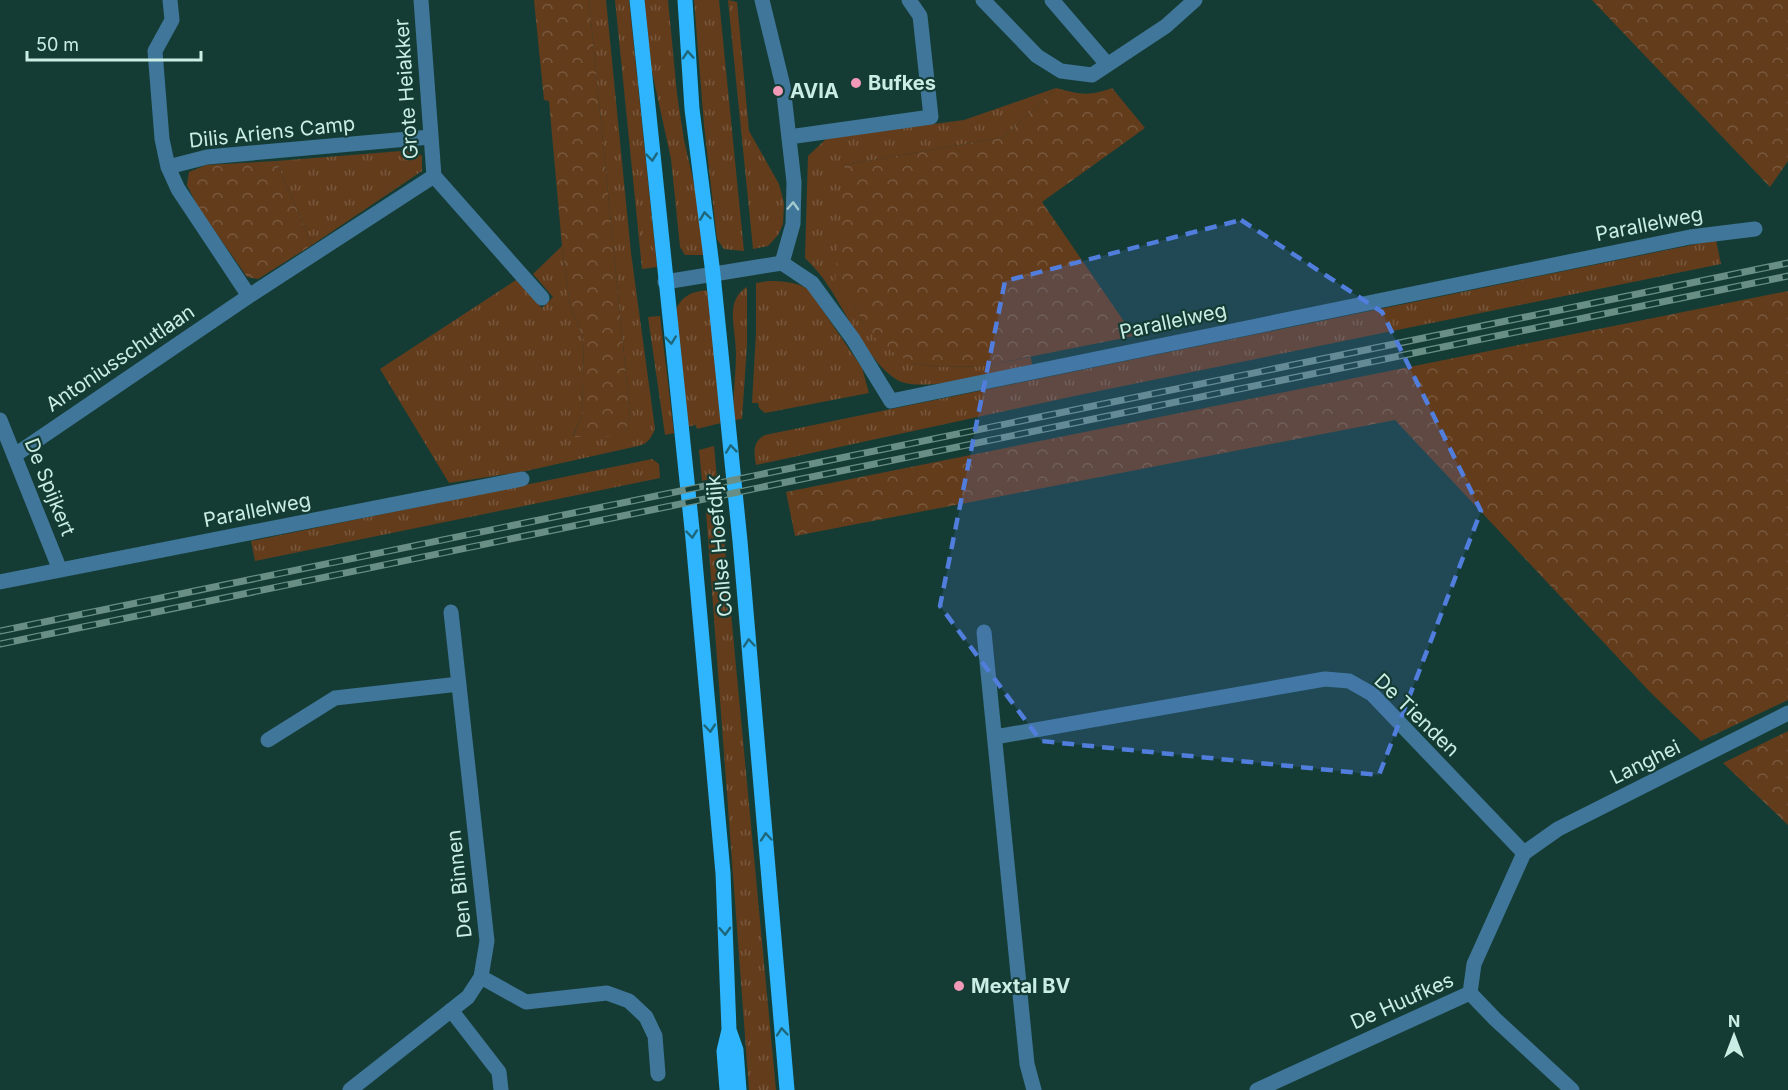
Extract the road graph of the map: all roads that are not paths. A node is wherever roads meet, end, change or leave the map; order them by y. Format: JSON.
{"nodes":[{"id":1,"x":170,"y":0,"type":"edge"},
{"id":2,"x":421,"y":0,"type":"edge"},
{"id":3,"x":637,"y":0,"type":"edge"},
{"id":4,"x":685,"y":0,"type":"edge"},
{"id":5,"x":762,"y":0,"type":"edge"},
{"id":6,"x":909,"y":0,"type":"edge"},
{"id":7,"x":983,"y":0,"type":"edge"},
{"id":8,"x":1052,"y":0,"type":"edge"},
{"id":9,"x":1195,"y":0,"type":"edge"},
{"id":10,"x":1107,"y":64,"type":"junction"},
{"id":11,"x":430,"y":137,"type":"junction"},
{"id":12,"x":789,"y":137,"type":"junction"},
{"id":13,"x":168,"y":167,"type":"junction"},
{"id":14,"x":434,"y":176,"type":"junction"},
{"id":15,"x":1755,"y":229,"type":"dead end"},
{"id":16,"x":782,"y":263,"type":"junction"},
{"id":17,"x":713,"y":274,"type":"junction"},
{"id":18,"x":665,"y":282,"type":"junction"},
{"id":19,"x":249,"y":296,"type":"junction"},
{"id":20,"x":542,"y":298,"type":"dead end"},
{"id":21,"x":0,"y":420,"type":"edge"},
{"id":22,"x":15,"y":455,"type":"junction"},
{"id":23,"x":522,"y":479,"type":"dead end"},
{"id":24,"x":60,"y":570,"type":"junction"},
{"id":25,"x":0,"y":582,"type":"edge"},
{"id":26,"x":451,"y":612,"type":"dead end"},
{"id":27,"x":984,"y":632,"type":"dead end"},
{"id":28,"x":459,"y":684,"type":"junction"},
{"id":29,"x":1788,"y":713,"type":"edge"},
{"id":30,"x":995,"y":737,"type":"junction"},
{"id":31,"x":268,"y":740,"type":"dead end"},
{"id":32,"x":1524,"y":853,"type":"junction"},
{"id":33,"x":481,"y":977,"type":"junction"},
{"id":34,"x":1470,"y":993,"type":"junction"},
{"id":35,"x":451,"y":1011,"type":"junction"},
{"id":36,"x":729,"y":1030,"type":"junction"},
{"id":37,"x":658,"y":1074,"type":"dead end"},
{"id":38,"x":351,"y":1090,"type":"edge"},
{"id":39,"x":501,"y":1090,"type":"edge"},
{"id":40,"x":727,"y":1090,"type":"edge"},
{"id":41,"x":739,"y":1090,"type":"edge"},
{"id":42,"x":787,"y":1090,"type":"edge"},
{"id":43,"x":1034,"y":1090,"type":"edge"},
{"id":44,"x":1257,"y":1090,"type":"edge"},
{"id":45,"x":1572,"y":1090,"type":"edge"}],
"edges":[{"from":1,"to":13,"type":"street"},
{"from":2,"to":11,"type":"street","name":"Grote Heiakker"},
{"from":3,"to":18,"type":"main road","name":"Collse Hoefdijk","one_way":true},
{"from":17,"to":4,"type":"main road","name":"Collse Hoefdijk","one_way":true},
{"from":5,"to":12,"type":"street"},
{"from":6,"to":12,"type":"street"},
{"from":7,"to":10,"type":"street"},
{"from":8,"to":10,"type":"street"},
{"from":9,"to":10,"type":"street"},
{"from":11,"to":13,"type":"street","name":"Dilis Ariens Camp"},
{"from":11,"to":14,"type":"street","name":"Grote Heiakker"},
{"from":16,"to":12,"type":"street","one_way":true},
{"from":13,"to":19,"type":"street","name":"Dilis Ariens Camp"},
{"from":14,"to":19,"type":"street"},
{"from":14,"to":20,"type":"street"},
{"from":15,"to":16,"type":"street","name":"Parallelweg"},
{"from":16,"to":17,"type":"street"},
{"from":17,"to":18,"type":"street"},
{"from":42,"to":17,"type":"main road","name":"Collse Hoefdijk","one_way":true},
{"from":18,"to":36,"type":"main road","name":"Collse Hoefdijk","one_way":true},
{"from":19,"to":22,"type":"street","name":"Antoniusschutlaan"},
{"from":21,"to":22,"type":"street","name":"De Spijkert"},
{"from":22,"to":24,"type":"street","name":"De Spijkert"},
{"from":23,"to":24,"type":"street","name":"Parallelweg"},
{"from":24,"to":25,"type":"street","name":"Parallelweg"},
{"from":26,"to":28,"type":"street","name":"Den Binnen"},
{"from":27,"to":30,"type":"street"},
{"from":28,"to":31,"type":"street"},
{"from":28,"to":33,"type":"street","name":"Den Binnen"},
{"from":29,"to":32,"type":"street","name":"Langhei"},
{"from":30,"to":32,"type":"street","name":"De Tienden"},
{"from":30,"to":43,"type":"street"},
{"from":32,"to":34,"type":"street"},
{"from":33,"to":35,"type":"street","name":"Den Binnen"},
{"from":33,"to":37,"type":"street"},
{"from":34,"to":44,"type":"street","name":"De Huufkes"},
{"from":34,"to":45,"type":"street","name":"De Huufkes"},
{"from":35,"to":38,"type":"street","name":"Den Binnen"},
{"from":35,"to":39,"type":"street"},
{"from":36,"to":40,"type":"main road","name":"Collse Hoefdijk"},
{"from":36,"to":41,"type":"main road","name":"Collse Hoefdijk"}]}
